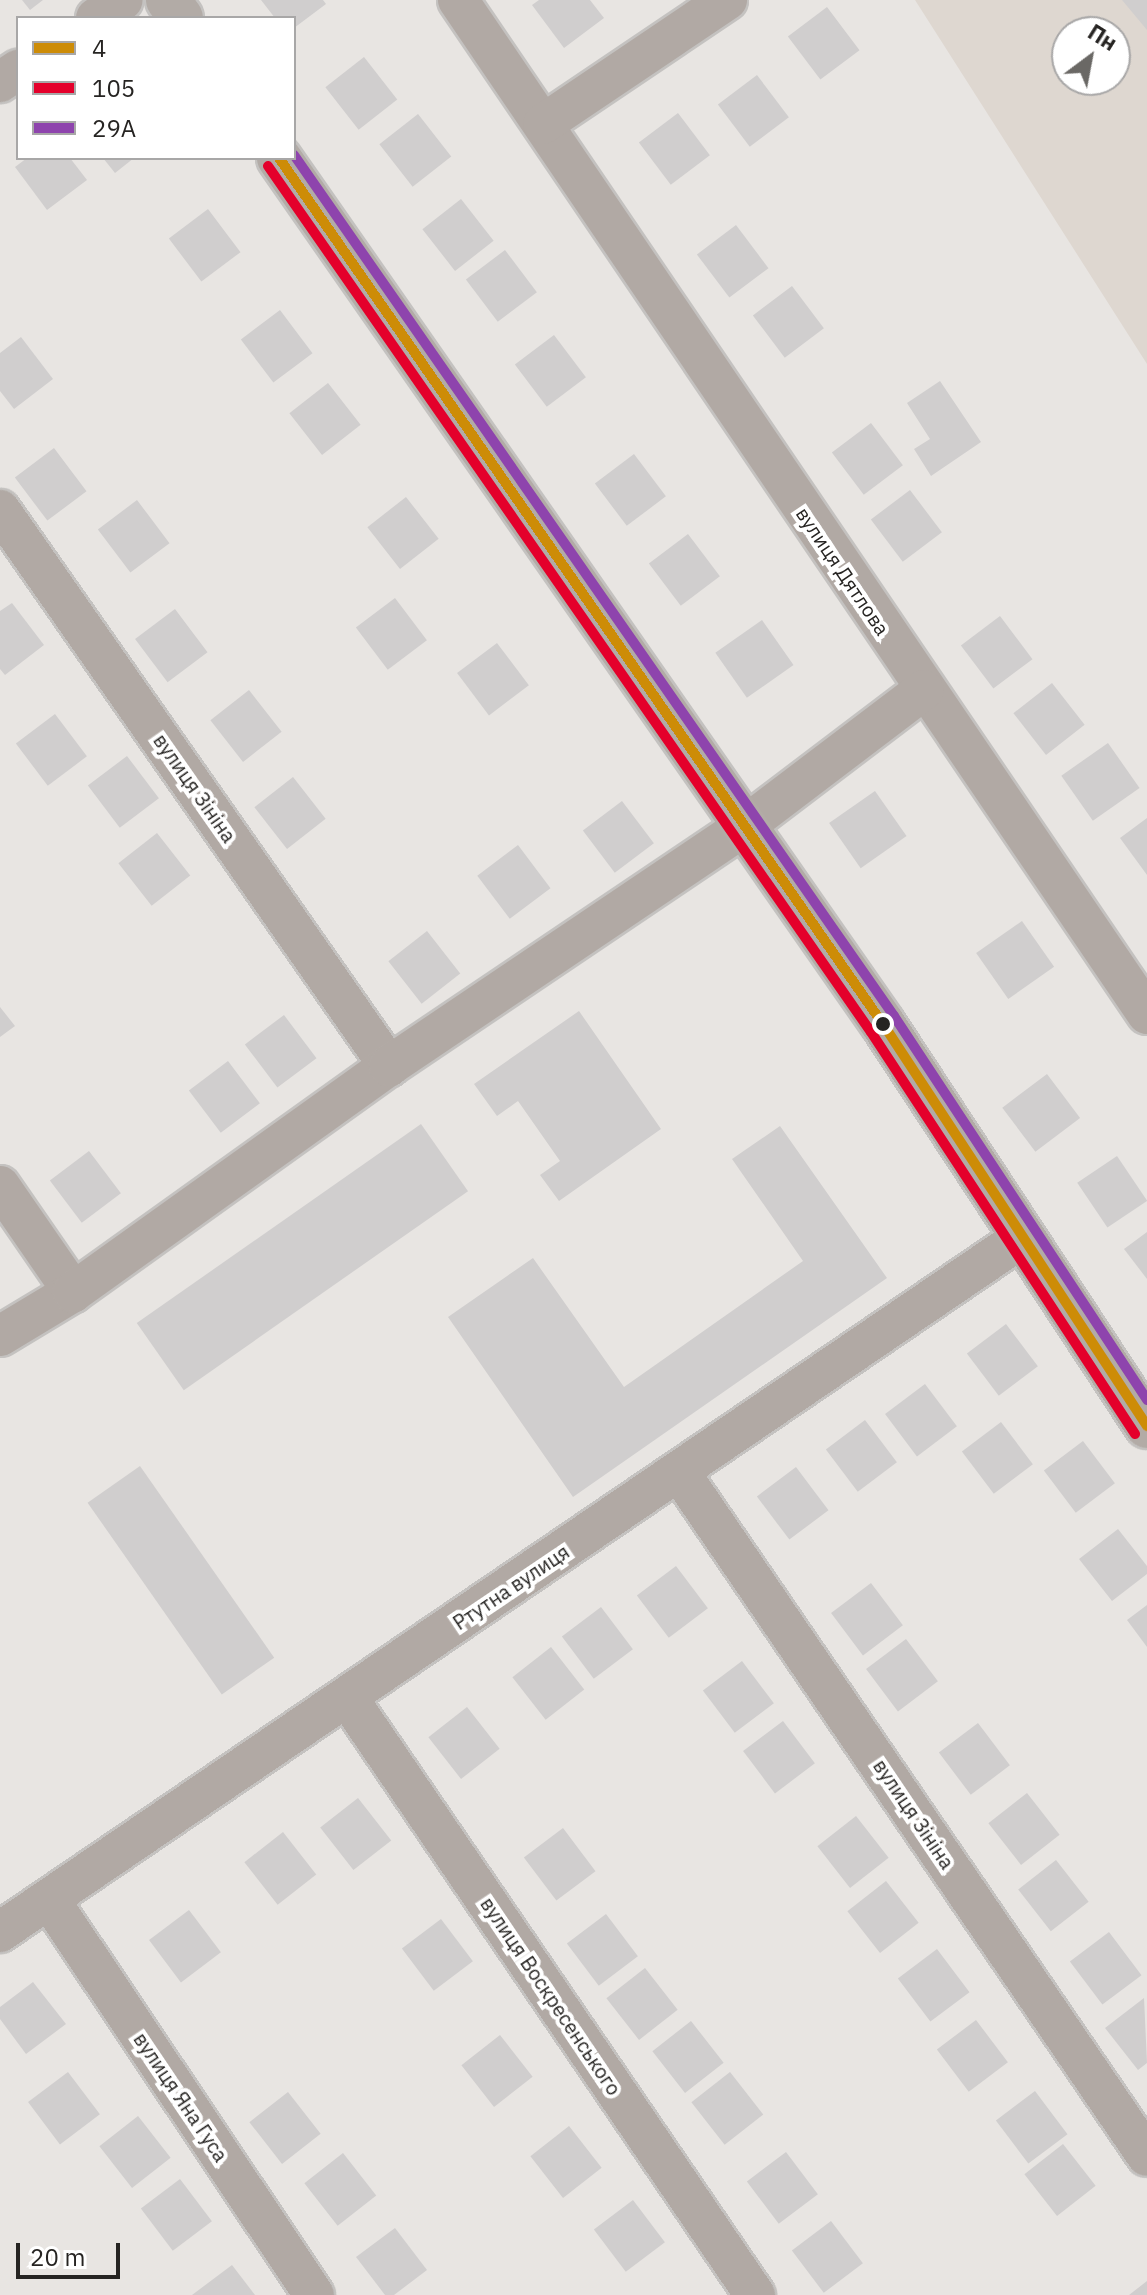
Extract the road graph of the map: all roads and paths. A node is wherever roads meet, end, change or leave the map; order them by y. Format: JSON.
{"nodes":[{"id":1,"x":123,"y":0,"type":"edge"},
{"id":2,"x":458,"y":0,"type":"edge"},
{"id":3,"x":727,"y":0,"type":"edge"},
{"id":4,"x":99,"y":16,"type":"edge"},
{"id":5,"x":543,"y":124,"type":"junction"},
{"id":6,"x":280,"y":160,"type":"edge"},
{"id":7,"x":0,"y":510,"type":"edge"},
{"id":8,"x":924,"y":690,"type":"junction"},
{"id":9,"x":746,"y":825,"type":"junction"},
{"id":10,"x":1147,"y":1014,"type":"edge"},
{"id":11,"x":389,"y":1066,"type":"junction"},
{"id":12,"x":0,"y":1186,"type":"edge"},
{"id":13,"x":1020,"y":1239,"type":"junction"},
{"id":14,"x":73,"y":1292,"type":"junction"},
{"id":15,"x":0,"y":1336,"type":"edge"},
{"id":16,"x":1147,"y":1426,"type":"edge"},
{"id":17,"x":680,"y":1473,"type":"junction"},
{"id":18,"x":347,"y":1697,"type":"junction"},
{"id":19,"x":49,"y":1899,"type":"junction"},
{"id":20,"x":0,"y":1932,"type":"edge"},
{"id":21,"x":1147,"y":2156,"type":"edge"},
{"id":22,"x":314,"y":2295,"type":"edge"},
{"id":23,"x":755,"y":2295,"type":"edge"}],
"edges":[{"from":1,"to":4,"type":"street"},
{"from":2,"to":5,"type":"street","name":"вулиця Дятлова"},
{"from":3,"to":5,"type":"street"},
{"from":5,"to":8,"type":"street","name":"вулиця Дятлова"},
{"from":6,"to":9,"type":"main road"},
{"from":7,"to":11,"type":"street","name":"вулиця Зініна"},
{"from":8,"to":9,"type":"street"},
{"from":8,"to":10,"type":"street","name":"вулиця Дятлова"},
{"from":9,"to":11,"type":"street"},
{"from":9,"to":13,"type":"main road"},
{"from":11,"to":14,"type":"street"},
{"from":12,"to":14,"type":"street"},
{"from":13,"to":16,"type":"main road"},
{"from":13,"to":17,"type":"street","name":"Ртутна вулиця"},
{"from":14,"to":15,"type":"street"},
{"from":17,"to":18,"type":"street","name":"Ртутна вулиця"},
{"from":17,"to":21,"type":"street","name":"вулиця Зініна"},
{"from":18,"to":19,"type":"street","name":"Ртутна вулиця"},
{"from":18,"to":23,"type":"street","name":"вулиця Воскресенського"},
{"from":19,"to":20,"type":"street","name":"Ртутна вулиця"},
{"from":19,"to":22,"type":"street","name":"вулиця Яна Гуса"}]}
